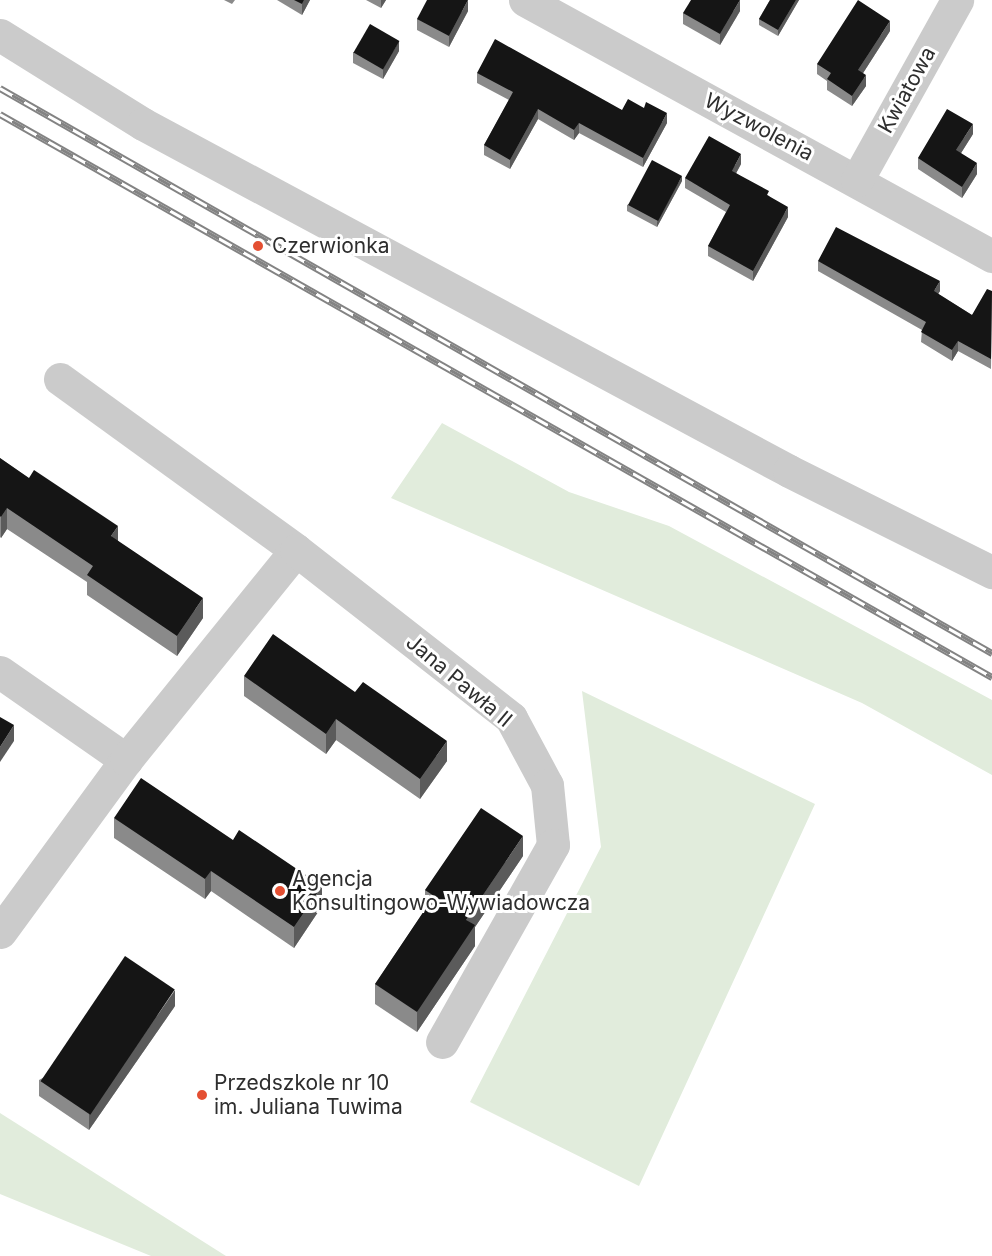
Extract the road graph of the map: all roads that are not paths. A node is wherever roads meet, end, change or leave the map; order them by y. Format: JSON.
{"nodes":[{"id":1,"x":525,"y":0,"type":"edge"},
{"id":2,"x":957,"y":0,"type":"edge"},
{"id":3,"x":0,"y":35,"type":"edge"},
{"id":4,"x":857,"y":180,"type":"junction"},
{"id":5,"x":992,"y":256,"type":"edge"},
{"id":6,"x":60,"y":379,"type":"dead end"},
{"id":7,"x":296,"y":550,"type":"junction"},
{"id":8,"x":992,"y":572,"type":"edge"},
{"id":9,"x":0,"y":672,"type":"edge"},
{"id":10,"x":126,"y":760,"type":"junction"},
{"id":11,"x":0,"y":932,"type":"edge"},
{"id":12,"x":442,"y":1042,"type":"dead end"}],
"edges":[{"from":1,"to":4,"type":"street","name":"Wyzwolenia"},
{"from":2,"to":4,"type":"street","name":"Kwiatowa"},
{"from":3,"to":8,"type":"street"},
{"from":4,"to":5,"type":"street","name":"Wyzwolenia"},
{"from":6,"to":7,"type":"street","name":"Jana Pawła II"},
{"from":7,"to":10,"type":"street"},
{"from":7,"to":12,"type":"street","name":"Jana Pawła II"},
{"from":9,"to":10,"type":"street"},
{"from":10,"to":11,"type":"street"}]}
